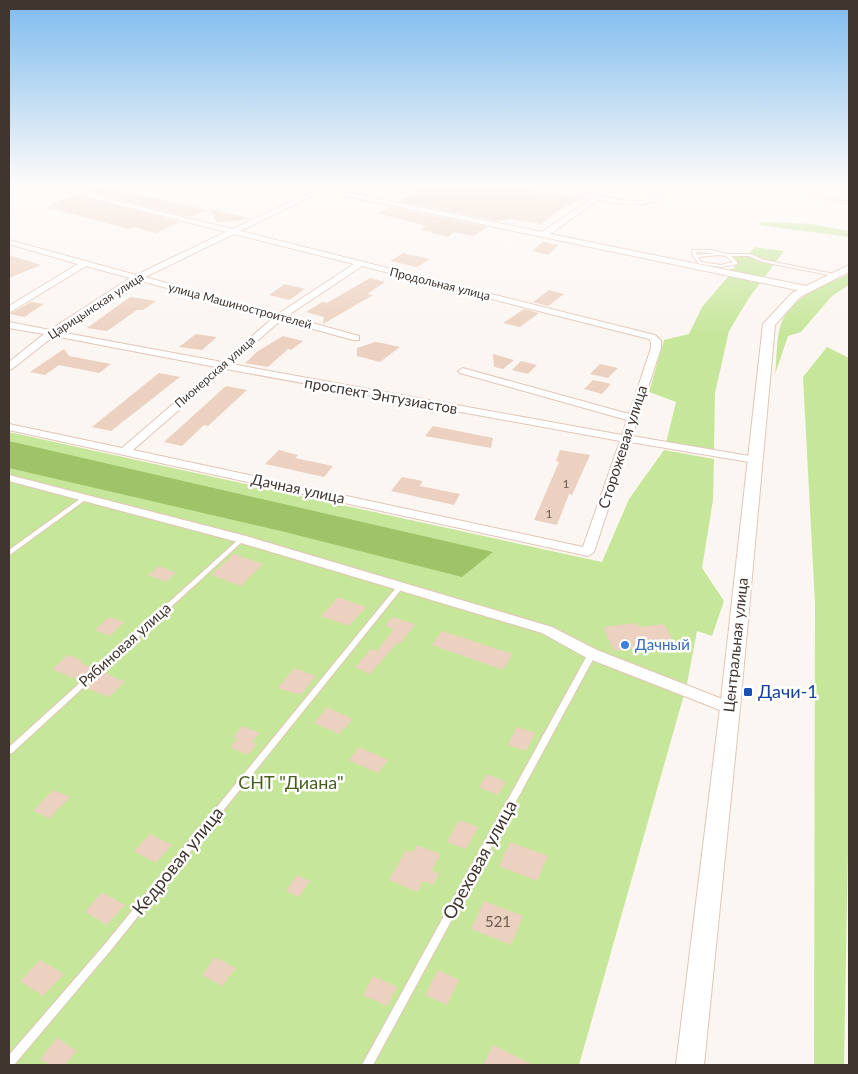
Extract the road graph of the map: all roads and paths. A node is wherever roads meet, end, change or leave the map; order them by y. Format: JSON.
{"nodes":[{"id":1,"x":224,"y":236,"type":"edge"},
{"id":2,"x":249,"y":236,"type":"edge"},
{"id":3,"x":549,"y":236,"type":"edge"},
{"id":4,"x":9,"y":242,"type":"edge"},
{"id":5,"x":726,"y":255,"type":"junction"},
{"id":6,"x":85,"y":263,"type":"junction"},
{"id":7,"x":360,"y":264,"type":"junction"},
{"id":8,"x":842,"y":271,"type":"edge"},
{"id":9,"x":136,"y":278,"type":"junction"},
{"id":10,"x":806,"y":289,"type":"junction"},
{"id":11,"x":9,"y":310,"type":"edge"},
{"id":12,"x":279,"y":317,"type":"junction"},
{"id":13,"x":9,"y":325,"type":"edge"},
{"id":14,"x":52,"y":333,"type":"junction"},
{"id":15,"x":356,"y":338,"type":"dead end"},
{"id":16,"x":656,"y":341,"type":"joint"},
{"id":17,"x":9,"y":367,"type":"edge"},
{"id":18,"x":221,"y":367,"type":"junction"},
{"id":19,"x":463,"y":371,"type":"dead end"},
{"id":20,"x":633,"y":418,"type":"junction"},
{"id":21,"x":9,"y":427,"type":"edge"},
{"id":22,"x":626,"y":440,"type":"junction"},
{"id":23,"x":124,"y":452,"type":"junction"},
{"id":24,"x":755,"y":460,"type":"junction"},
{"id":25,"x":9,"y":478,"type":"edge"},
{"id":26,"x":86,"y":497,"type":"junction"},
{"id":27,"x":242,"y":539,"type":"junction"},
{"id":28,"x":588,"y":552,"type":"joint"},
{"id":29,"x":9,"y":553,"type":"edge"},
{"id":30,"x":401,"y":586,"type":"junction"},
{"id":31,"x":592,"y":654,"type":"junction"},
{"id":32,"x":730,"y":708,"type":"junction"},
{"id":33,"x":9,"y":751,"type":"edge"},
{"id":34,"x":9,"y":1063,"type":"edge"},
{"id":35,"x":367,"y":1065,"type":"edge"},
{"id":36,"x":690,"y":1065,"type":"edge"}],
"edges":[{"from":1,"to":9,"type":"street","name":"Царицынская улица"},
{"from":2,"to":7,"type":"street","name":"Продольная улица"},
{"from":3,"to":10,"type":"street"},
{"from":4,"to":6,"type":"street","name":"улица Машиностроителей"},
{"from":5,"to":5,"type":"lane"},
{"from":5,"to":8,"type":"lane"},
{"from":6,"to":9,"type":"street","name":"улица Машиностроителей"},
{"from":6,"to":11,"type":"street"},
{"from":7,"to":12,"type":"street","name":"Пионерская улица"},
{"from":7,"to":16,"type":"street","name":"Продольная улица"},
{"from":8,"to":10,"type":"street","name":"Центральная улица"},
{"from":9,"to":12,"type":"street","name":"улица Машиностроителей"},
{"from":9,"to":14,"type":"street","name":"Царицынская улица"},
{"from":10,"to":24,"type":"street","name":"Центральная улица"},
{"from":12,"to":15,"type":"street","name":"улица Машиностроителей"},
{"from":12,"to":18,"type":"street","name":"Пионерская улица"},
{"from":13,"to":14,"type":"street","name":"проспект Энтузиастов"},
{"from":14,"to":17,"type":"street","name":"Царицынская улица"},
{"from":14,"to":18,"type":"street","name":"проспект Энтузиастов"},
{"from":16,"to":20,"type":"street","name":"Сторожевая улица"},
{"from":18,"to":22,"type":"street","name":"проспект Энтузиастов"},
{"from":18,"to":23,"type":"street","name":"Пионерская улица"},
{"from":19,"to":20,"type":"street"},
{"from":20,"to":22,"type":"street","name":"Сторожевая улица"},
{"from":21,"to":23,"type":"street","name":"Дачная улица"},
{"from":22,"to":24,"type":"street","name":"проспект Энтузиастов"},
{"from":22,"to":28,"type":"street","name":"Сторожевая улица"},
{"from":23,"to":28,"type":"street","name":"Дачная улица"},
{"from":24,"to":32,"type":"street","name":"Центральная улица"},
{"from":25,"to":26,"type":"street"},
{"from":26,"to":27,"type":"street"},
{"from":26,"to":29,"type":"lane"},
{"from":27,"to":30,"type":"street"},
{"from":27,"to":33,"type":"lane","name":"Рябиновая улица"},
{"from":30,"to":31,"type":"street"},
{"from":30,"to":34,"type":"lane","name":"Кедровая улица"},
{"from":31,"to":32,"type":"street"},
{"from":31,"to":35,"type":"lane","name":"Ореховая улица"},
{"from":32,"to":36,"type":"street","name":"Центральная улица"}]}
